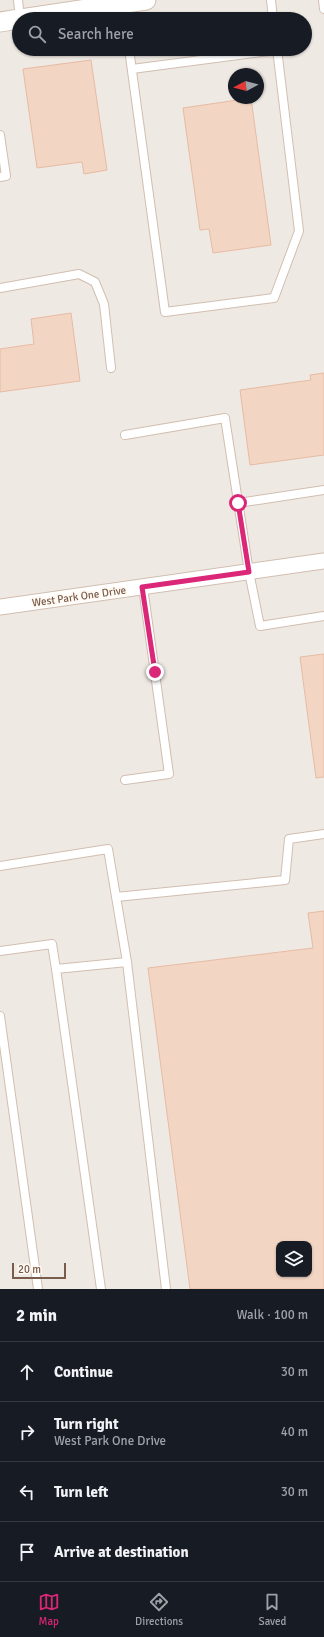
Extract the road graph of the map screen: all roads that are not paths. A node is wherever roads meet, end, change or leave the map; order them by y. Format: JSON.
{"nodes":[{"id":1,"x":18,"y":0,"type":"edge"},
{"id":2,"x":146,"y":0,"type":"edge"},
{"id":3,"x":271,"y":0,"type":"edge"},
{"id":4,"x":323,"y":0,"type":"edge"},
{"id":5,"x":324,"y":9,"type":"edge"},
{"id":6,"x":124,"y":11,"type":"edge"},
{"id":7,"x":19,"y":12,"type":"edge"},
{"id":8,"x":111,"y":12,"type":"edge"},
{"id":9,"x":272,"y":12,"type":"edge"},
{"id":10,"x":12,"y":20,"type":"edge"},
{"id":11,"x":0,"y":22,"type":"edge"},
{"id":12,"x":130,"y":56,"type":"edge"},
{"id":13,"x":226,"y":56,"type":"edge"},
{"id":14,"x":278,"y":56,"type":"edge"},
{"id":15,"x":132,"y":69,"type":"junction"},
{"id":16,"x":0,"y":135,"type":"edge"},
{"id":17,"x":0,"y":177,"type":"edge"},
{"id":18,"x":0,"y":288,"type":"edge"},
{"id":19,"x":111,"y":368,"type":"dead end"},
{"id":20,"x":124,"y":436,"type":"dead end"},
{"id":21,"x":324,"y":490,"type":"edge"},
{"id":22,"x":238,"y":503,"type":"junction"},
{"id":23,"x":324,"y":561,"type":"edge"},
{"id":24,"x":249,"y":572,"type":"junction"},
{"id":25,"x":142,"y":587,"type":"junction"},
{"id":26,"x":0,"y":607,"type":"edge"},
{"id":27,"x":324,"y":616,"type":"edge"},
{"id":28,"x":125,"y":780,"type":"dead end"},
{"id":29,"x":324,"y":834,"type":"edge"},
{"id":30,"x":0,"y":866,"type":"edge"},
{"id":31,"x":116,"y":897,"type":"junction"},
{"id":32,"x":0,"y":951,"type":"edge"},
{"id":33,"x":127,"y":962,"type":"junction"},
{"id":34,"x":56,"y":969,"type":"junction"},
{"id":35,"x":0,"y":1016,"type":"edge"},
{"id":36,"x":38,"y":1289,"type":"edge"},
{"id":37,"x":101,"y":1289,"type":"edge"},
{"id":38,"x":166,"y":1289,"type":"edge"}],
"edges":[{"from":1,"to":7,"type":"lane"},
{"from":2,"to":6,"type":"street"},
{"from":3,"to":9,"type":"lane"},
{"from":4,"to":5,"type":"lane"},
{"from":6,"to":8,"type":"street"},
{"from":10,"to":11,"type":"street"},
{"from":12,"to":15,"type":"lane"},
{"from":13,"to":15,"type":"lane"},
{"from":14,"to":15,"type":"lane"},
{"from":16,"to":17,"type":"lane"},
{"from":18,"to":19,"type":"lane"},
{"from":20,"to":22,"type":"lane"},
{"from":21,"to":22,"type":"lane"},
{"from":22,"to":24,"type":"lane"},
{"from":23,"to":24,"type":"street","name":"West Park One Drive"},
{"from":24,"to":25,"type":"street","name":"West Park One Drive"},
{"from":24,"to":27,"type":"lane"},
{"from":25,"to":26,"type":"street","name":"West Park One Drive"},
{"from":25,"to":28,"type":"lane"},
{"from":29,"to":31,"type":"lane"},
{"from":30,"to":31,"type":"lane"},
{"from":31,"to":33,"type":"lane"},
{"from":32,"to":34,"type":"lane"},
{"from":33,"to":34,"type":"lane"},
{"from":33,"to":38,"type":"lane"},
{"from":34,"to":37,"type":"lane"},
{"from":35,"to":36,"type":"lane"}]}
